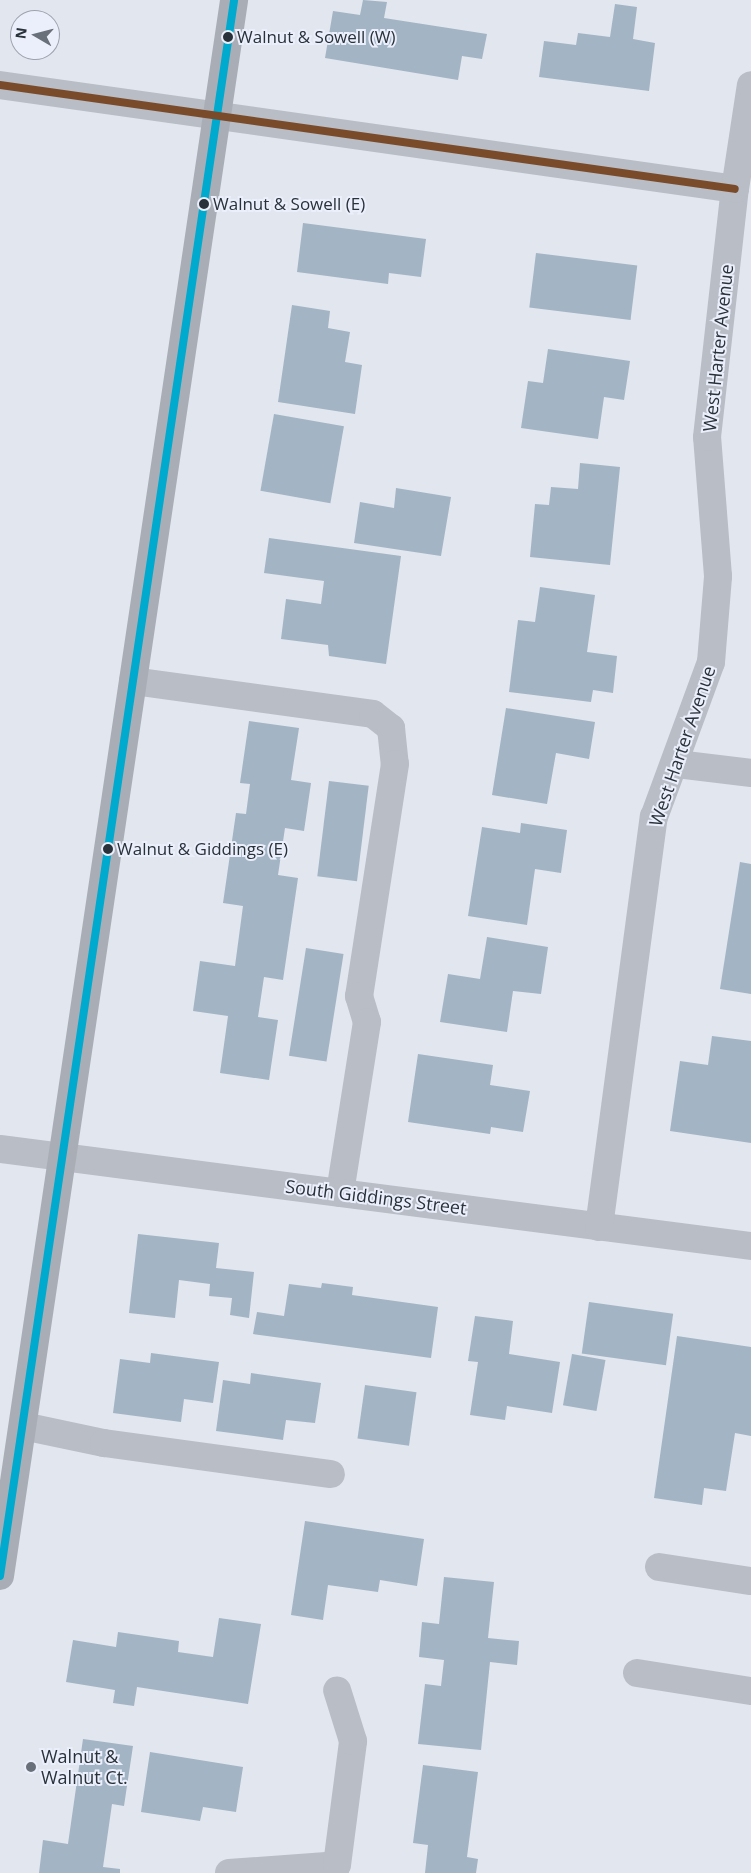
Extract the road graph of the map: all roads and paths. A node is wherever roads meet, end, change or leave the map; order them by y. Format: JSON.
{"nodes":[{"id":1,"x":234,"y":0,"type":"edge"},
{"id":2,"x":0,"y":85,"type":"edge"},
{"id":3,"x":751,"y":85,"type":"edge"},
{"id":4,"x":217,"y":114,"type":"junction"},
{"id":5,"x":735,"y":189,"type":"junction"},
{"id":6,"x":133,"y":681,"type":"junction"},
{"id":7,"x":677,"y":764,"type":"junction"},
{"id":8,"x":751,"y":773,"type":"edge"},
{"id":9,"x":0,"y":1149,"type":"edge"},
{"id":10,"x":64,"y":1157,"type":"junction"},
{"id":11,"x":340,"y":1193,"type":"junction"},
{"id":12,"x":599,"y":1227,"type":"junction"},
{"id":13,"x":751,"y":1246,"type":"edge"},
{"id":14,"x":23,"y":1426,"type":"junction"},
{"id":15,"x":331,"y":1474,"type":"dead end"},
{"id":16,"x":659,"y":1567,"type":"dead end"},
{"id":17,"x":0,"y":1576,"type":"edge"},
{"id":18,"x":751,"y":1581,"type":"edge"},
{"id":19,"x":638,"y":1673,"type":"dead end"},
{"id":20,"x":336,"y":1690,"type":"dead end"},
{"id":21,"x":751,"y":1691,"type":"edge"},
{"id":22,"x":229,"y":1873,"type":"edge"}],
"edges":[{"from":1,"to":4,"type":"main road"},
{"from":2,"to":4,"type":"street"},
{"from":3,"to":5,"type":"street","name":"West Harter Avenue"},
{"from":4,"to":5,"type":"street"},
{"from":4,"to":6,"type":"main road"},
{"from":5,"to":7,"type":"street","name":"West Harter Avenue"},
{"from":6,"to":10,"type":"main road"},
{"from":6,"to":11,"type":"street"},
{"from":7,"to":8,"type":"street"},
{"from":7,"to":12,"type":"street","name":"West Harter Avenue"},
{"from":9,"to":10,"type":"street","name":"South Giddings Street"},
{"from":10,"to":11,"type":"street","name":"South Giddings Street"},
{"from":10,"to":14,"type":"main road"},
{"from":11,"to":12,"type":"street","name":"South Giddings Street"},
{"from":12,"to":13,"type":"street","name":"South Giddings Street"},
{"from":14,"to":15,"type":"street"},
{"from":14,"to":17,"type":"main road"},
{"from":16,"to":18,"type":"street"},
{"from":19,"to":21,"type":"street"},
{"from":20,"to":22,"type":"street"}]}
